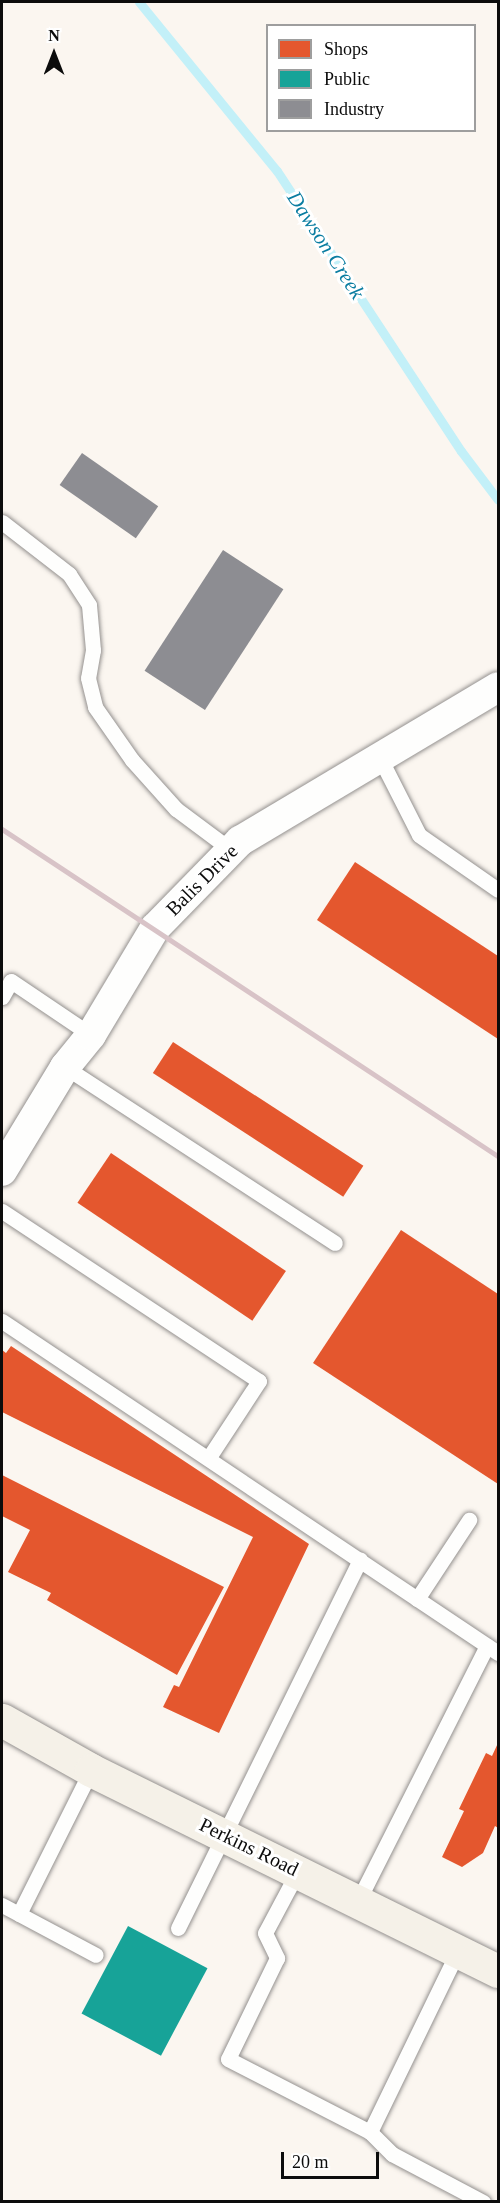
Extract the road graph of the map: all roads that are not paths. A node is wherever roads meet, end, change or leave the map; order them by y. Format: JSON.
{"nodes":[{"id":1,"x":2,"y":522,"type":"edge"},
{"id":2,"x":498,"y":687,"type":"edge"},
{"id":3,"x":380,"y":758,"type":"junction"},
{"id":4,"x":231,"y":850,"type":"junction"},
{"id":5,"x":498,"y":890,"type":"edge"},
{"id":6,"x":2,"y":997,"type":"edge"},
{"id":7,"x":91,"y":1035,"type":"junction"},
{"id":8,"x":65,"y":1067,"type":"junction"},
{"id":9,"x":2,"y":1171,"type":"edge"},
{"id":10,"x":2,"y":1211,"type":"edge"},
{"id":11,"x":335,"y":1243,"type":"dead end"},
{"id":12,"x":2,"y":1321,"type":"edge"},
{"id":13,"x":209,"y":1457,"type":"junction"},
{"id":14,"x":469,"y":1521,"type":"dead end"},
{"id":15,"x":360,"y":1560,"type":"junction"},
{"id":16,"x":417,"y":1599,"type":"junction"},
{"id":17,"x":493,"y":1649,"type":"edge"},
{"id":18,"x":2,"y":1720,"type":"edge"},
{"id":19,"x":91,"y":1770,"type":"junction"},
{"id":20,"x":225,"y":1835,"type":"junction"},
{"id":21,"x":298,"y":1871,"type":"junction"},
{"id":22,"x":358,"y":1901,"type":"junction"},
{"id":23,"x":2,"y":1905,"type":"edge"},
{"id":24,"x":19,"y":1914,"type":"junction"},
{"id":25,"x":178,"y":1928,"type":"dead end"},
{"id":26,"x":458,"y":1951,"type":"junction"},
{"id":27,"x":96,"y":1955,"type":"dead end"},
{"id":28,"x":498,"y":1971,"type":"edge"},
{"id":29,"x":370,"y":2132,"type":"junction"},
{"id":30,"x":483,"y":2202,"type":"edge"}],
"edges":[{"from":1,"to":4,"type":"lane"},
{"from":2,"to":3,"type":"street","name":"Balis Drive"},
{"from":3,"to":4,"type":"street","name":"Balis Drive"},
{"from":3,"to":5,"type":"lane"},
{"from":4,"to":7,"type":"street","name":"Balis Drive"},
{"from":6,"to":7,"type":"lane"},
{"from":7,"to":8,"type":"street","name":"Balis Drive"},
{"from":8,"to":9,"type":"street","name":"Balis Drive"},
{"from":8,"to":11,"type":"lane"},
{"from":10,"to":13,"type":"lane"},
{"from":12,"to":13,"type":"lane"},
{"from":13,"to":15,"type":"lane"},
{"from":14,"to":16,"type":"lane"},
{"from":15,"to":16,"type":"lane"},
{"from":15,"to":20,"type":"lane"},
{"from":16,"to":17,"type":"lane"},
{"from":17,"to":22,"type":"lane"},
{"from":18,"to":19,"type":"main road","name":"Perkins Road"},
{"from":19,"to":20,"type":"main road","name":"Perkins Road"},
{"from":19,"to":24,"type":"lane"},
{"from":20,"to":21,"type":"main road","name":"Perkins Road"},
{"from":20,"to":25,"type":"lane"},
{"from":21,"to":22,"type":"main road","name":"Perkins Road"},
{"from":21,"to":29,"type":"lane"},
{"from":22,"to":26,"type":"main road","name":"Perkins Road"},
{"from":23,"to":24,"type":"lane"},
{"from":24,"to":27,"type":"lane"},
{"from":26,"to":28,"type":"main road","name":"Perkins Road"},
{"from":26,"to":29,"type":"lane"},
{"from":29,"to":30,"type":"lane"}]}
